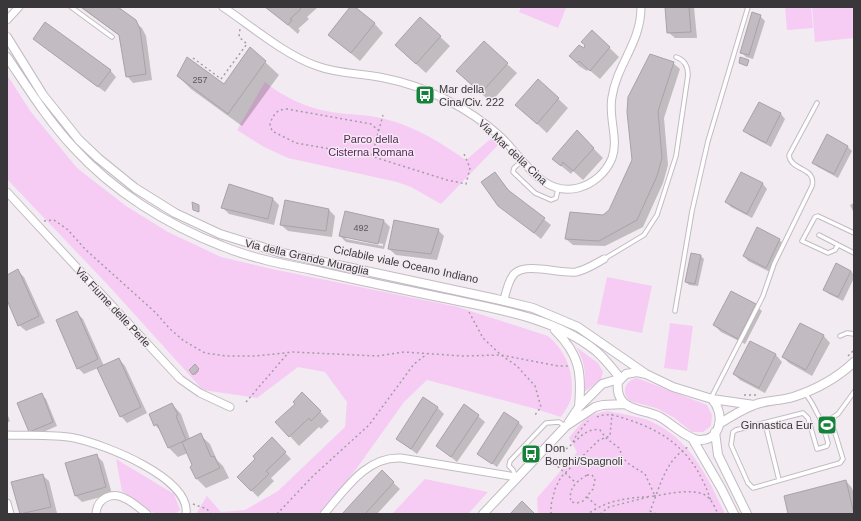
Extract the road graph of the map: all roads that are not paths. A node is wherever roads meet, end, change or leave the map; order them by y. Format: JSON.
{"nodes":[{"id":1,"x":19,"y":7,"type":"edge"},
{"id":2,"x":71,"y":7,"type":"edge"},
{"id":3,"x":223,"y":7,"type":"edge"},
{"id":4,"x":641,"y":7,"type":"edge"},
{"id":5,"x":748,"y":7,"type":"edge"},
{"id":6,"x":9,"y":18,"type":"edge"},
{"id":7,"x":7,"y":37,"type":"edge"},
{"id":8,"x":112,"y":37,"type":"dead end"},
{"id":9,"x":7,"y":57,"type":"edge"},
{"id":10,"x":676,"y":57,"type":"dead end"},
{"id":11,"x":817,"y":103,"type":"dead end"},
{"id":12,"x":523,"y":160,"type":"junction"},
{"id":13,"x":558,"y":189,"type":"junction"},
{"id":14,"x":7,"y":192,"type":"edge"},
{"id":15,"x":854,"y":233,"type":"edge"},
{"id":16,"x":819,"y":235,"type":"dead end"},
{"id":17,"x":838,"y":245,"type":"junction"},
{"id":18,"x":854,"y":253,"type":"edge"},
{"id":19,"x":604,"y":259,"type":"joint"},
{"id":20,"x":504,"y":300,"type":"junction"},
{"id":21,"x":675,"y":311,"type":"dead end"},
{"id":22,"x":552,"y":326,"type":"junction"},
{"id":23,"x":853,"y":333,"type":"edge"},
{"id":24,"x":840,"y":336,"type":"dead end"},
{"id":25,"x":854,"y":362,"type":"edge"},
{"id":26,"x":646,"y":374,"type":"junction"},
{"id":27,"x":620,"y":379,"type":"junction"},
{"id":28,"x":854,"y":392,"type":"edge"},
{"id":29,"x":804,"y":393,"type":"junction"},
{"id":30,"x":711,"y":399,"type":"junction"},
{"id":31,"x":625,"y":404,"type":"junction"},
{"id":32,"x":754,"y":405,"type":"junction"},
{"id":33,"x":230,"y":407,"type":"dead end"},
{"id":34,"x":578,"y":407,"type":"junction"},
{"id":35,"x":831,"y":420,"type":"junction"},
{"id":36,"x":822,"y":422,"type":"junction"},
{"id":37,"x":765,"y":423,"type":"junction"},
{"id":38,"x":719,"y":424,"type":"junction"},
{"id":39,"x":566,"y":426,"type":"junction"},
{"id":40,"x":715,"y":432,"type":"junction"},
{"id":41,"x":7,"y":435,"type":"edge"},
{"id":42,"x":692,"y":438,"type":"junction"},
{"id":43,"x":516,"y":478,"type":"junction"},
{"id":44,"x":779,"y":480,"type":"junction"},
{"id":45,"x":7,"y":503,"type":"edge"},
{"id":46,"x":10,"y":514,"type":"edge"},
{"id":47,"x":96,"y":514,"type":"edge"},
{"id":48,"x":147,"y":514,"type":"edge"},
{"id":49,"x":186,"y":514,"type":"edge"},
{"id":50,"x":324,"y":514,"type":"edge"},
{"id":51,"x":483,"y":514,"type":"edge"},
{"id":52,"x":734,"y":514,"type":"edge"},
{"id":53,"x":747,"y":514,"type":"edge"}],
"edges":[{"from":1,"to":6,"type":"street"},
{"from":2,"to":8,"type":"lane"},
{"from":3,"to":12,"type":"street","name":"Via Mar della Cina"},
{"from":4,"to":13,"type":"street","name":"Via Mar della Cina"},
{"from":5,"to":21,"type":"lane"},
{"from":7,"to":20,"type":"street","name":"Via della Grande Muraglia"},
{"from":9,"to":22,"type":"street","name":"Via della Grande Muraglia"},
{"from":10,"to":19,"type":"lane"},
{"from":11,"to":30,"type":"lane"},
{"from":12,"to":13,"type":"street","name":"Via Mar della Cina"},
{"from":12,"to":13,"type":"lane"},
{"from":14,"to":33,"type":"street","name":"Via Fiume delle Perle"},
{"from":15,"to":17,"type":"lane"},
{"from":16,"to":17,"type":"lane"},
{"from":17,"to":18,"type":"lane"},
{"from":19,"to":20,"type":"street"},
{"from":20,"to":26,"type":"street","name":"Via della Grande Muraglia"},
{"from":22,"to":27,"type":"street","name":"Via della Grande Muraglia"},
{"from":22,"to":34,"type":"street"},
{"from":23,"to":24,"type":"lane"},
{"from":25,"to":29,"type":"street"},
{"from":26,"to":27,"type":"street"},
{"from":26,"to":30,"type":"street","name":"Via della Grande Muraglia"},
{"from":27,"to":31,"type":"street"},
{"from":27,"to":34,"type":"street"},
{"from":28,"to":35,"type":"lane"},
{"from":29,"to":32,"type":"street"},
{"from":29,"to":36,"type":"lane"},
{"from":30,"to":32,"type":"street","name":"Via della Grande Muraglia"},
{"from":30,"to":38,"type":"street"},
{"from":31,"to":39,"type":"street"},
{"from":31,"to":42,"type":"street"},
{"from":32,"to":38,"type":"street"},
{"from":34,"to":39,"type":"street"},
{"from":35,"to":36,"type":"lane"},
{"from":35,"to":44,"type":"lane"},
{"from":36,"to":37,"type":"lane"},
{"from":37,"to":44,"type":"lane"},
{"from":37,"to":44,"type":"lane"},
{"from":38,"to":40,"type":"street"},
{"from":39,"to":43,"type":"street"},
{"from":39,"to":43,"type":"lane"},
{"from":40,"to":42,"type":"street"},
{"from":40,"to":53,"type":"street"},
{"from":41,"to":49,"type":"street"},
{"from":42,"to":52,"type":"street"},
{"from":43,"to":50,"type":"street"},
{"from":43,"to":51,"type":"street"},
{"from":45,"to":46,"type":"street"},
{"from":47,"to":48,"type":"street"}]}
